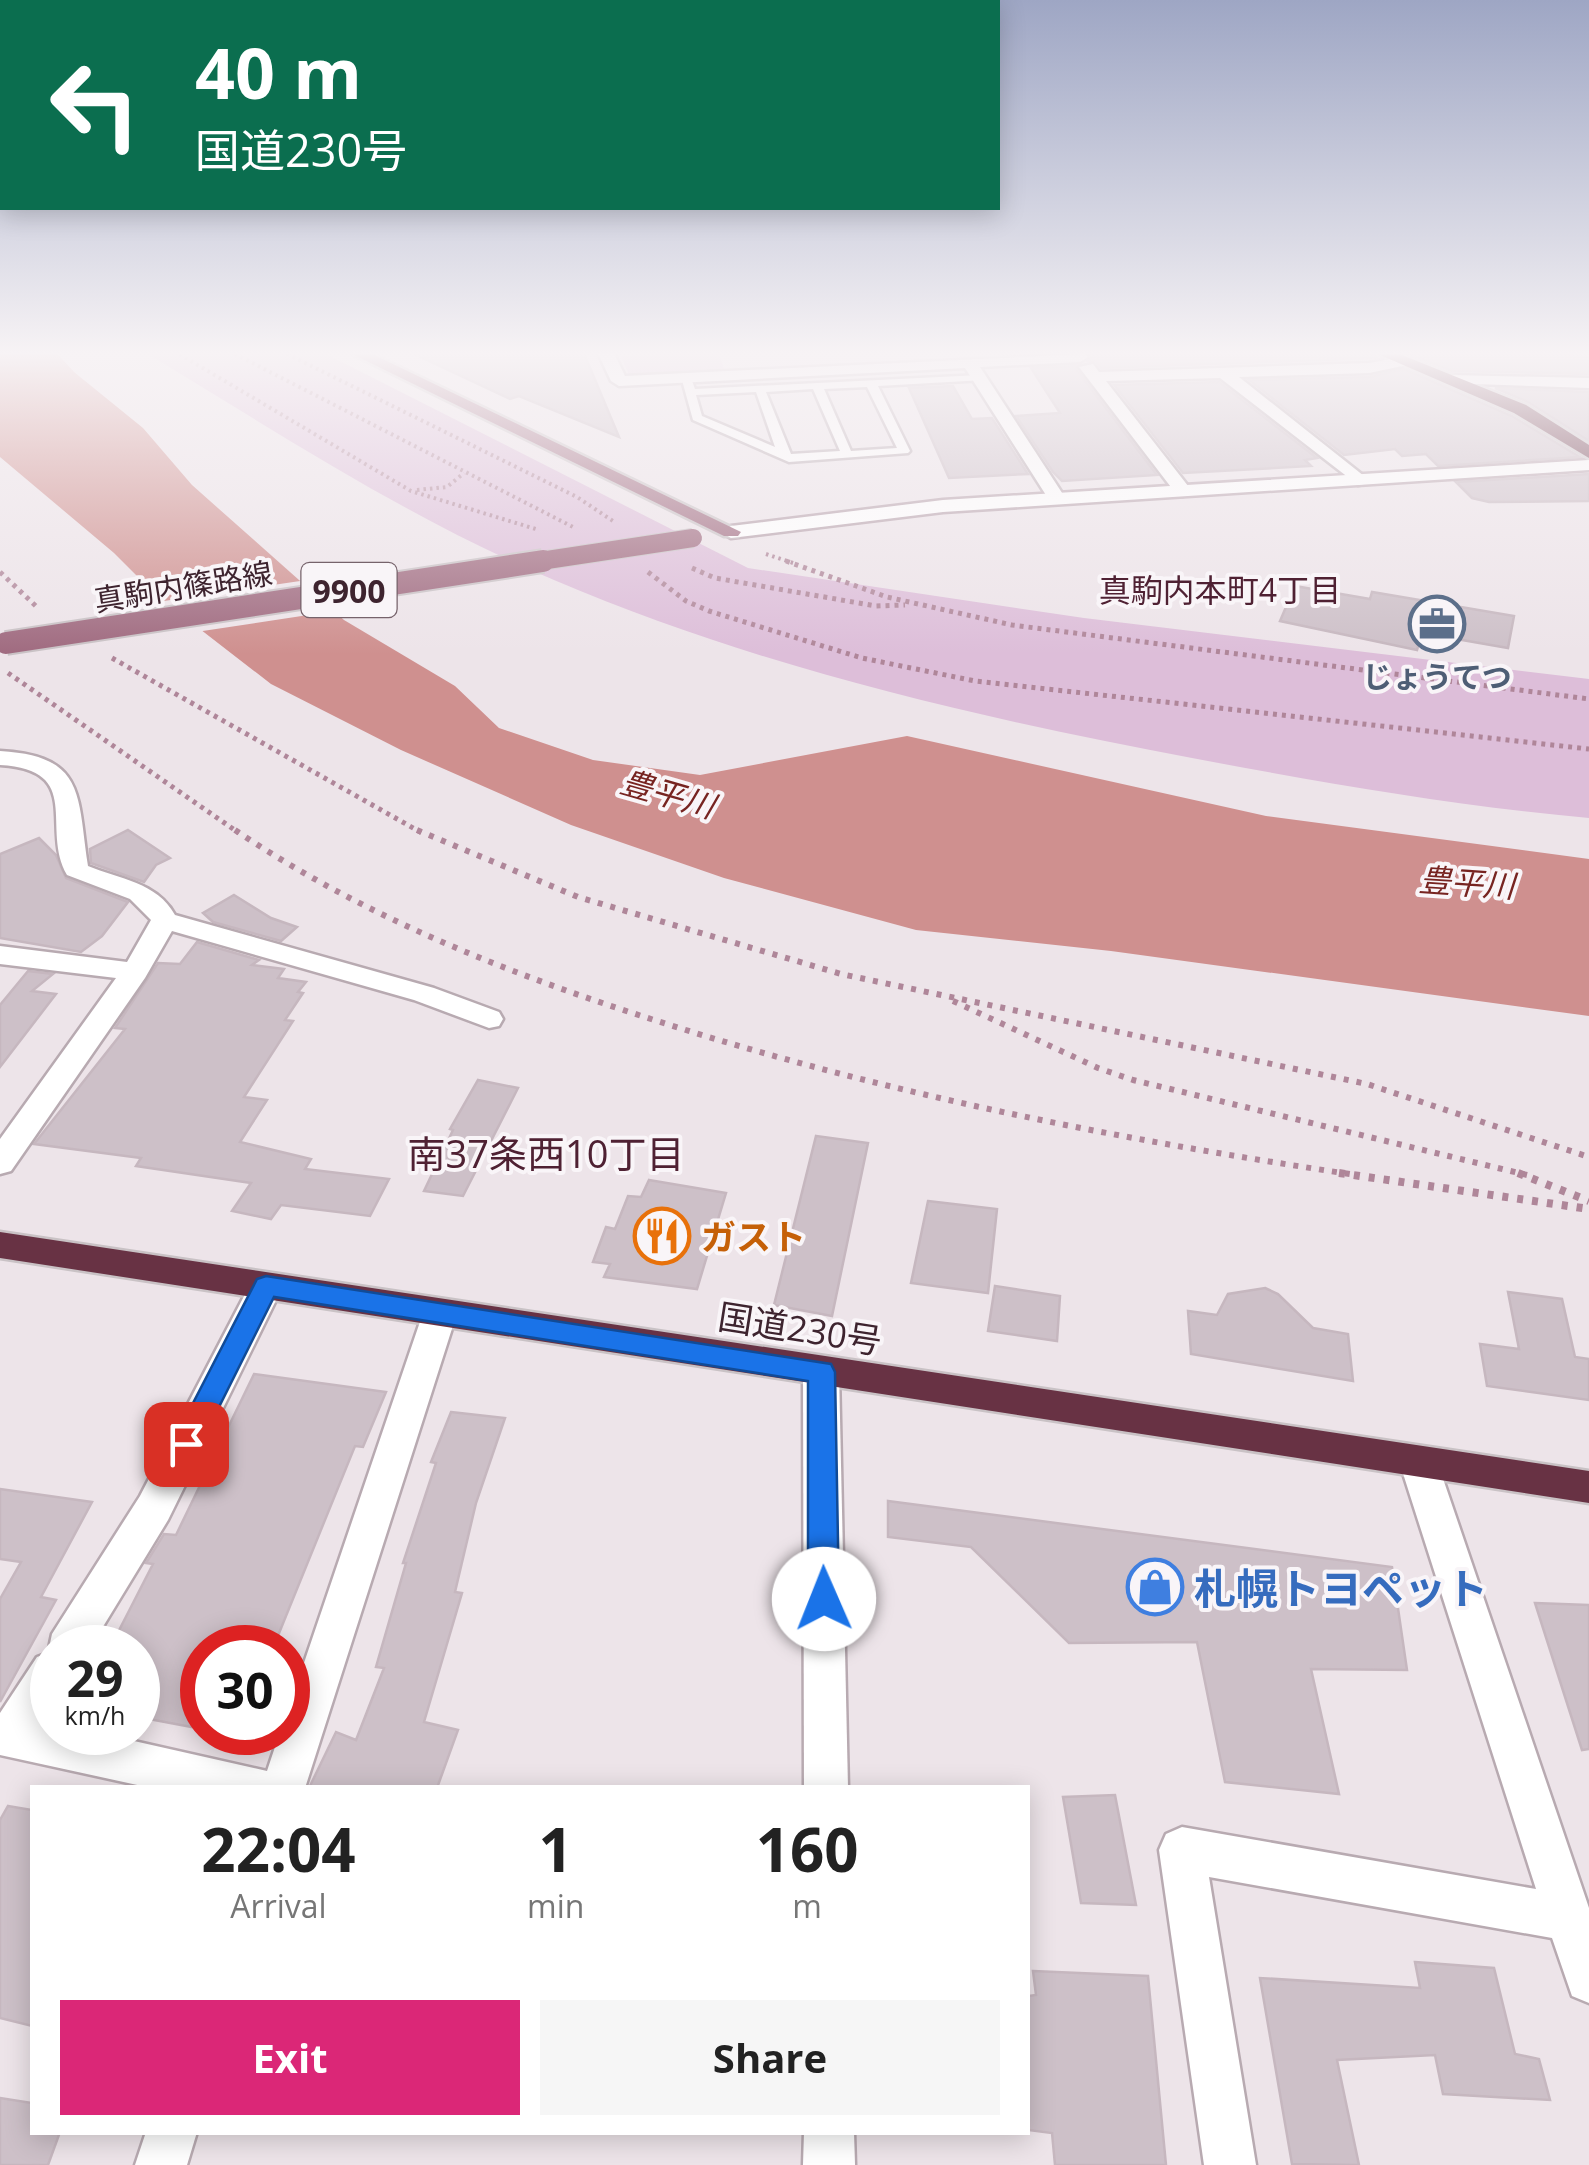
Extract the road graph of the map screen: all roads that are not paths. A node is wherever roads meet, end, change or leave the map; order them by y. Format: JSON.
{"nodes":[{"id":1,"x":565,"y":452,"type":"edge"},
{"id":2,"x":776,"y":452,"type":"edge"},
{"id":3,"x":782,"y":452,"type":"edge"},
{"id":4,"x":903,"y":452,"type":"edge"},
{"id":5,"x":1026,"y":452,"type":"edge"},
{"id":6,"x":1153,"y":452,"type":"edge"},
{"id":7,"x":1323,"y":452,"type":"edge"},
{"id":8,"x":847,"y":454,"type":"joint"},
{"id":9,"x":783,"y":455,"type":"junction"},
{"id":10,"x":1589,"y":465,"type":"edge"},
{"id":11,"x":1358,"y":480,"type":"junction"},
{"id":12,"x":1183,"y":491,"type":"junction"},
{"id":13,"x":1056,"y":499,"type":"junction"},
{"id":14,"x":732,"y":532,"type":"junction"},
{"id":15,"x":3,"y":643,"type":"edge"},
{"id":16,"x":0,"y":758,"type":"edge"},
{"id":17,"x":164,"y":920,"type":"junction"},
{"id":18,"x":0,"y":955,"type":"edge"},
{"id":19,"x":135,"y":972,"type":"junction"},
{"id":20,"x":489,"y":1019,"type":"dead end"},
{"id":21,"x":0,"y":1163,"type":"edge"},
{"id":22,"x":0,"y":1246,"type":"edge"},
{"id":23,"x":266,"y":1286,"type":"junction"},
{"id":24,"x":440,"y":1314,"type":"junction"},
{"id":25,"x":821,"y":1372,"type":"junction"},
{"id":26,"x":1419,"y":1464,"type":"junction"},
{"id":27,"x":1589,"y":1487,"type":"edge"},
{"id":28,"x":81,"y":1625,"type":"edge"},
{"id":29,"x":30,"y":1701,"type":"edge"},
{"id":30,"x":6,"y":1735,"type":"edge"},
{"id":31,"x":242,"y":1785,"type":"edge"},
{"id":32,"x":284,"y":1785,"type":"edge"},
{"id":33,"x":826,"y":1785,"type":"edge"},
{"id":34,"x":1570,"y":1918,"type":"junction"},
{"id":35,"x":1589,"y":1979,"type":"edge"},
{"id":36,"x":171,"y":2135,"type":"edge"},
{"id":37,"x":829,"y":2135,"type":"edge"},
{"id":38,"x":161,"y":2165,"type":"edge"},
{"id":39,"x":830,"y":2165,"type":"edge"},
{"id":40,"x":1230,"y":2165,"type":"edge"}],
"edges":[{"from":1,"to":14,"type":"main road"},
{"from":2,"to":9,"type":"lane"},
{"from":3,"to":9,"type":"lane"},
{"from":4,"to":8,"type":"lane"},
{"from":5,"to":13,"type":"street"},
{"from":6,"to":12,"type":"street"},
{"from":7,"to":11,"type":"street"},
{"from":8,"to":9,"type":"lane"},
{"from":10,"to":11,"type":"street"},
{"from":11,"to":12,"type":"street"},
{"from":12,"to":13,"type":"street"},
{"from":13,"to":14,"type":"street"},
{"from":14,"to":15,"type":"main road","name":"真駒内篠路線","number":"9900","bridge":true},
{"from":16,"to":17,"type":"street"},
{"from":17,"to":19,"type":"street"},
{"from":17,"to":20,"type":"street"},
{"from":18,"to":19,"type":"street"},
{"from":19,"to":21,"type":"street"},
{"from":22,"to":23,"type":"highway","name":"国道230号"},
{"from":23,"to":24,"type":"highway","name":"国道230号"},
{"from":23,"to":28,"type":"street"},
{"from":24,"to":25,"type":"highway","name":"国道230号"},
{"from":24,"to":32,"type":"street"},
{"from":25,"to":26,"type":"highway","name":"国道230号"},
{"from":25,"to":33,"type":"street"},
{"from":26,"to":27,"type":"highway","name":"国道230号"},
{"from":26,"to":34,"type":"street"},
{"from":29,"to":30,"type":"street"},
{"from":30,"to":31,"type":"street"},
{"from":34,"to":35,"type":"street"},
{"from":34,"to":40,"type":"street"},
{"from":36,"to":38,"type":"street"},
{"from":37,"to":39,"type":"street"}]}
